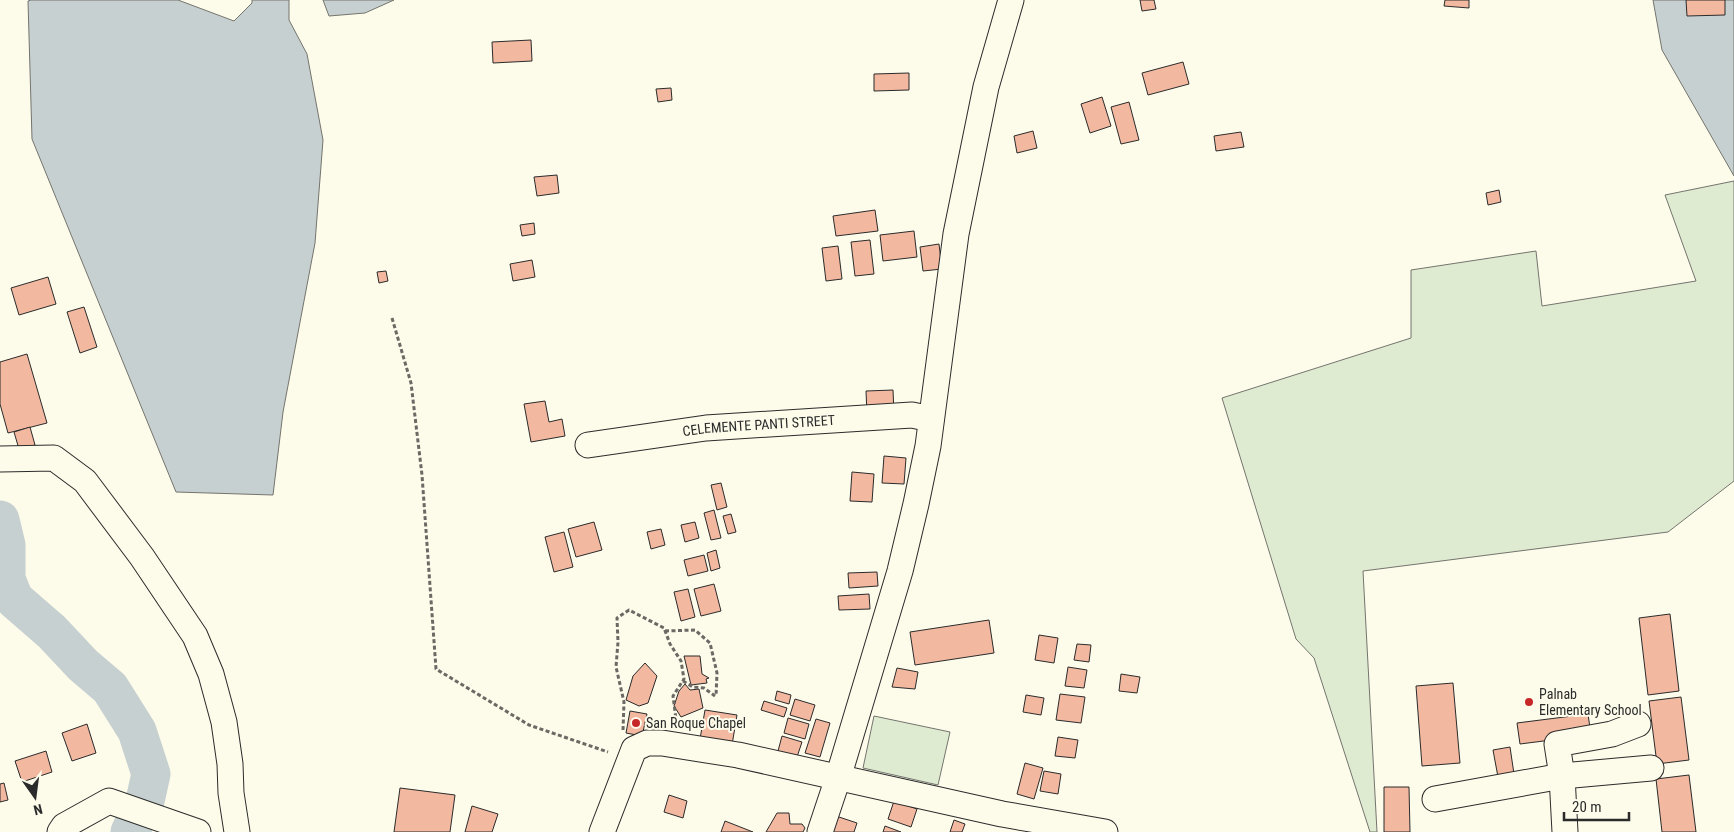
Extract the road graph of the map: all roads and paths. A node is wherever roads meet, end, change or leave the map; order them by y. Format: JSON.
{"nodes":[{"id":1,"x":1011,"y":0,"type":"edge"},
{"id":2,"x":392,"y":318,"type":"dead end"},
{"id":3,"x":931,"y":420,"type":"junction"},
{"id":4,"x":588,"y":445,"type":"dead end"},
{"id":5,"x":4,"y":459,"type":"edge"},
{"id":6,"x":665,"y":631,"type":"junction"},
{"id":7,"x":683,"y":681,"type":"junction"},
{"id":8,"x":1638,"y":724,"type":"dead end"},
{"id":9,"x":623,"y":730,"type":"dead end"},
{"id":10,"x":1612,"y":734,"type":"junction"},
{"id":11,"x":662,"y":742,"type":"junction"},
{"id":12,"x":630,"y":759,"type":"junction"},
{"id":13,"x":1651,"y":768,"type":"dead end"},
{"id":14,"x":1618,"y":772,"type":"junction"},
{"id":15,"x":1562,"y":776,"type":"junction"},
{"id":16,"x":838,"y":778,"type":"junction"},
{"id":17,"x":1435,"y":799,"type":"dead end"},
{"id":18,"x":1000,"y":823,"type":"edge"},
{"id":19,"x":60,"y":832,"type":"edge"},
{"id":20,"x":198,"y":832,"type":"edge"},
{"id":21,"x":237,"y":832,"type":"edge"},
{"id":22,"x":602,"y":832,"type":"edge"},
{"id":23,"x":820,"y":832,"type":"edge"},
{"id":24,"x":1105,"y":832,"type":"edge"},
{"id":25,"x":1565,"y":832,"type":"edge"}],
"edges":[{"from":1,"to":3,"type":"street"},
{"from":2,"to":12,"type":"path"},
{"from":3,"to":4,"type":"street","name":"CELEMENTE PANTI STREET"},
{"from":3,"to":16,"type":"street"},
{"from":5,"to":21,"type":"street"},
{"from":6,"to":7,"type":"path"},
{"from":6,"to":7,"type":"path"},
{"from":6,"to":9,"type":"path"},
{"from":7,"to":11,"type":"path"},
{"from":8,"to":10,"type":"street"},
{"from":10,"to":14,"type":"street"},
{"from":10,"to":15,"type":"street"},
{"from":11,"to":12,"type":"street"},
{"from":11,"to":16,"type":"street"},
{"from":12,"to":22,"type":"street"},
{"from":13,"to":14,"type":"street"},
{"from":14,"to":15,"type":"street"},
{"from":15,"to":17,"type":"street"},
{"from":15,"to":25,"type":"street"},
{"from":16,"to":18,"type":"street"},
{"from":16,"to":23,"type":"street"},
{"from":18,"to":24,"type":"street"},
{"from":19,"to":20,"type":"street"}]}
